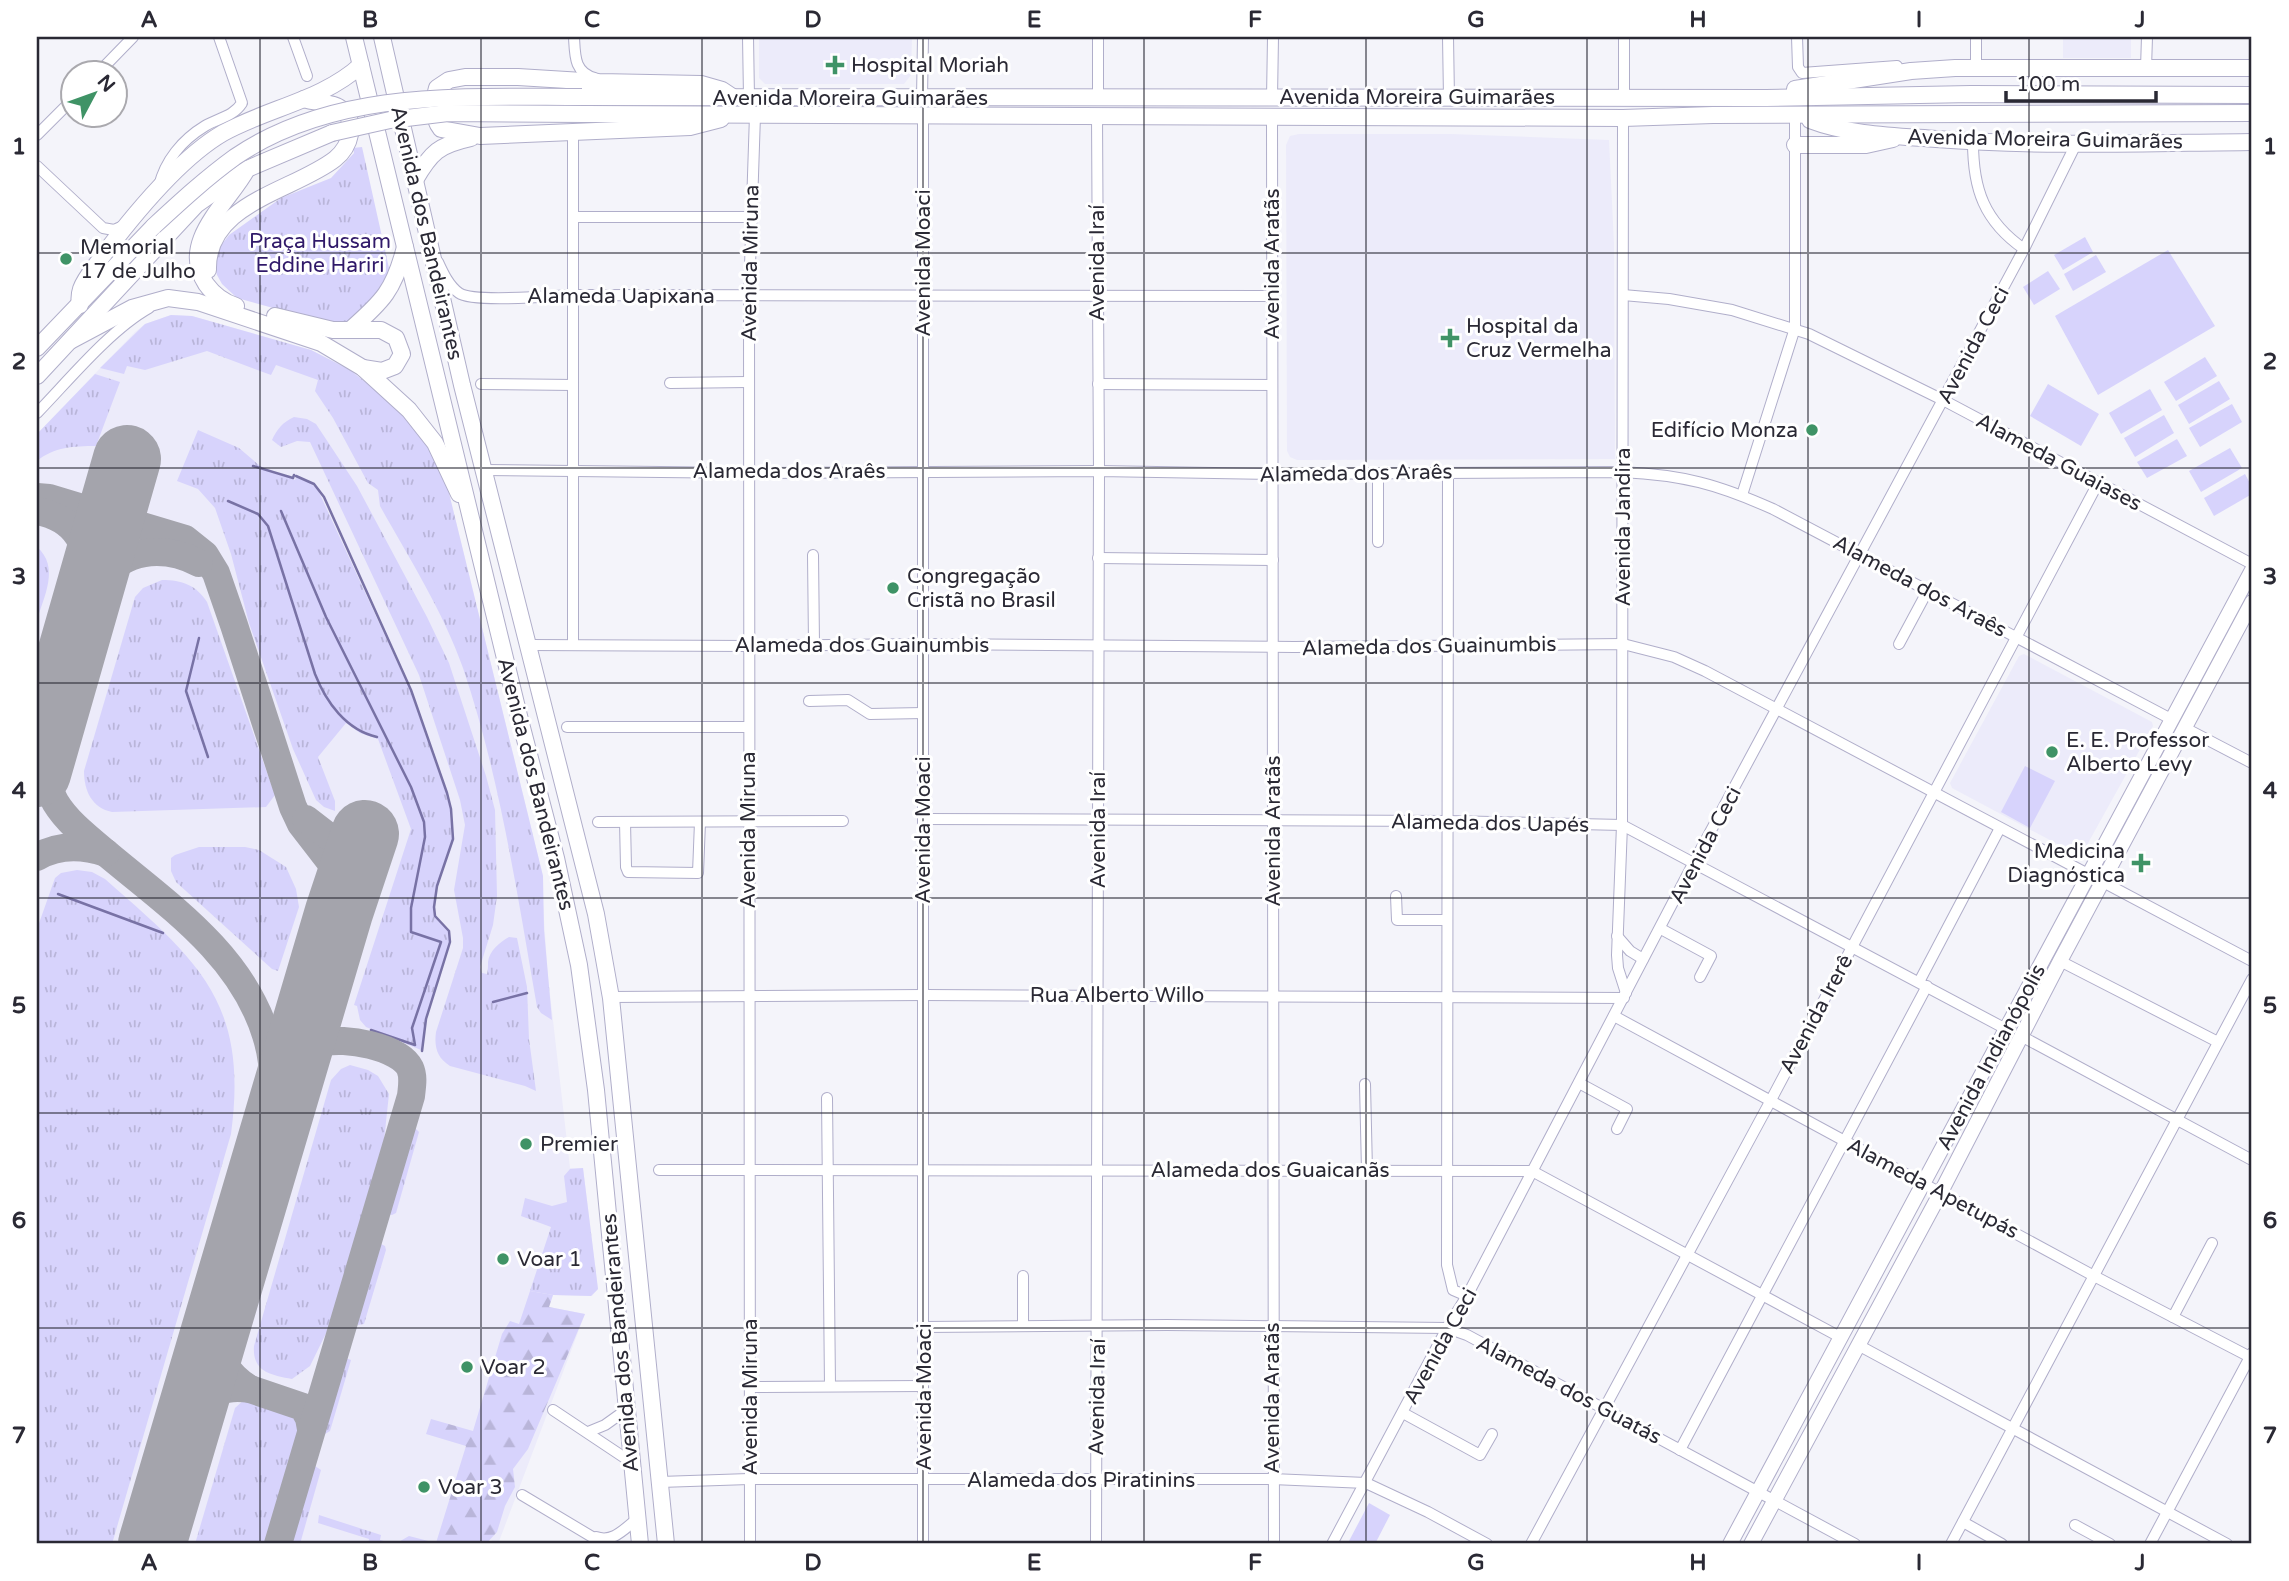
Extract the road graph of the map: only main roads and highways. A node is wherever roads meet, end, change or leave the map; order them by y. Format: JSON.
{"nodes":[{"id":1,"x":354,"y":37,"type":"edge"},
{"id":2,"x":382,"y":37,"type":"edge"},
{"id":3,"x":361,"y":65,"type":"junction"},
{"id":4,"x":2252,"y":68,"type":"edge"},
{"id":5,"x":2252,"y":95,"type":"edge"},
{"id":6,"x":741,"y":97,"type":"junction"},
{"id":7,"x":1766,"y":98,"type":"junction"},
{"id":8,"x":304,"y":99,"type":"junction"},
{"id":9,"x":2252,"y":113,"type":"edge"},
{"id":10,"x":728,"y":115,"type":"junction"},
{"id":11,"x":1796,"y":116,"type":"junction"},
{"id":12,"x":480,"y":136,"type":"junction"},
{"id":13,"x":1900,"y":136,"type":"junction"},
{"id":14,"x":2252,"y":142,"type":"edge"},
{"id":15,"x":1795,"y":145,"type":"road end"},
{"id":16,"x":247,"y":169,"type":"junction"},
{"id":17,"x":415,"y":180,"type":"junction"},
{"id":18,"x":160,"y":231,"type":"junction"},
{"id":19,"x":405,"y":245,"type":"junction"},
{"id":20,"x":208,"y":286,"type":"junction"},
{"id":21,"x":80,"y":305,"type":"junction"},
{"id":22,"x":350,"y":330,"type":"junction"},
{"id":23,"x":70,"y":341,"type":"junction"},
{"id":24,"x":37,"y":348,"type":"edge"},
{"id":25,"x":363,"y":368,"type":"junction"},
{"id":26,"x":37,"y":376,"type":"edge"},
{"id":27,"x":468,"y":506,"type":"junction"},
{"id":28,"x":2252,"y":570,"type":"edge"},
{"id":29,"x":2252,"y":602,"type":"edge"},
{"id":30,"x":640,"y":1544,"type":"edge"},
{"id":31,"x":666,"y":1544,"type":"edge"},
{"id":32,"x":1730,"y":1544,"type":"edge"},
{"id":33,"x":1751,"y":1544,"type":"edge"}],
"edges":[{"from":1,"to":3,"type":"highway","name":"Avenida dos Bandeirantes"},
{"from":2,"to":17,"type":"highway","name":"Avenida dos Bandeirantes"},
{"from":3,"to":8,"type":"highway"},
{"from":3,"to":19,"type":"highway","name":"Avenida dos Bandeirantes"},
{"from":4,"to":7,"type":"highway"},
{"from":5,"to":7,"type":"highway","name":"Avenida Moreira Guimarães"},
{"from":6,"to":7,"type":"highway","name":"Avenida Moreira Guimarães"},
{"from":6,"to":12,"type":"highway"},
{"from":6,"to":18,"type":"highway","name":"Avenida Moreira Guimarães","bridge":true},
{"from":8,"to":20,"type":"highway"},
{"from":8,"to":21,"type":"highway"},
{"from":9,"to":11,"type":"highway","name":"Avenida Moreira Guimarães"},
{"from":10,"to":11,"type":"highway","name":"Avenida Moreira Guimarães"},
{"from":10,"to":12,"type":"highway"},
{"from":10,"to":16,"type":"highway","name":"Avenida Moreira Guimarães","bridge":true},
{"from":11,"to":13,"type":"highway","name":"Avenida Moreira Guimarães"},
{"from":12,"to":17,"type":"highway"},
{"from":13,"to":14,"type":"highway","name":"Avenida Moreira Guimarães"},
{"from":13,"to":15,"type":"highway"},
{"from":16,"to":18,"type":"highway","name":"Avenida Moreira Guimarães"},
{"from":16,"to":20,"type":"highway"},
{"from":17,"to":31,"type":"highway","name":"Avenida dos Bandeirantes"},
{"from":18,"to":21,"type":"highway"},
{"from":18,"to":23,"type":"highway"},
{"from":19,"to":22,"type":"highway"},
{"from":19,"to":27,"type":"highway","name":"Avenida dos Bandeirantes"},
{"from":20,"to":22,"type":"highway"},
{"from":21,"to":24,"type":"highway"},
{"from":22,"to":25,"type":"highway"},
{"from":23,"to":25,"type":"highway"},
{"from":23,"to":26,"type":"highway"},
{"from":25,"to":27,"type":"highway"},
{"from":27,"to":30,"type":"highway","name":"Avenida dos Bandeirantes"},
{"from":28,"to":32,"type":"main road","name":"Avenida Indianópolis"},
{"from":29,"to":33,"type":"main road","name":"Avenida Indianópolis"}]}
